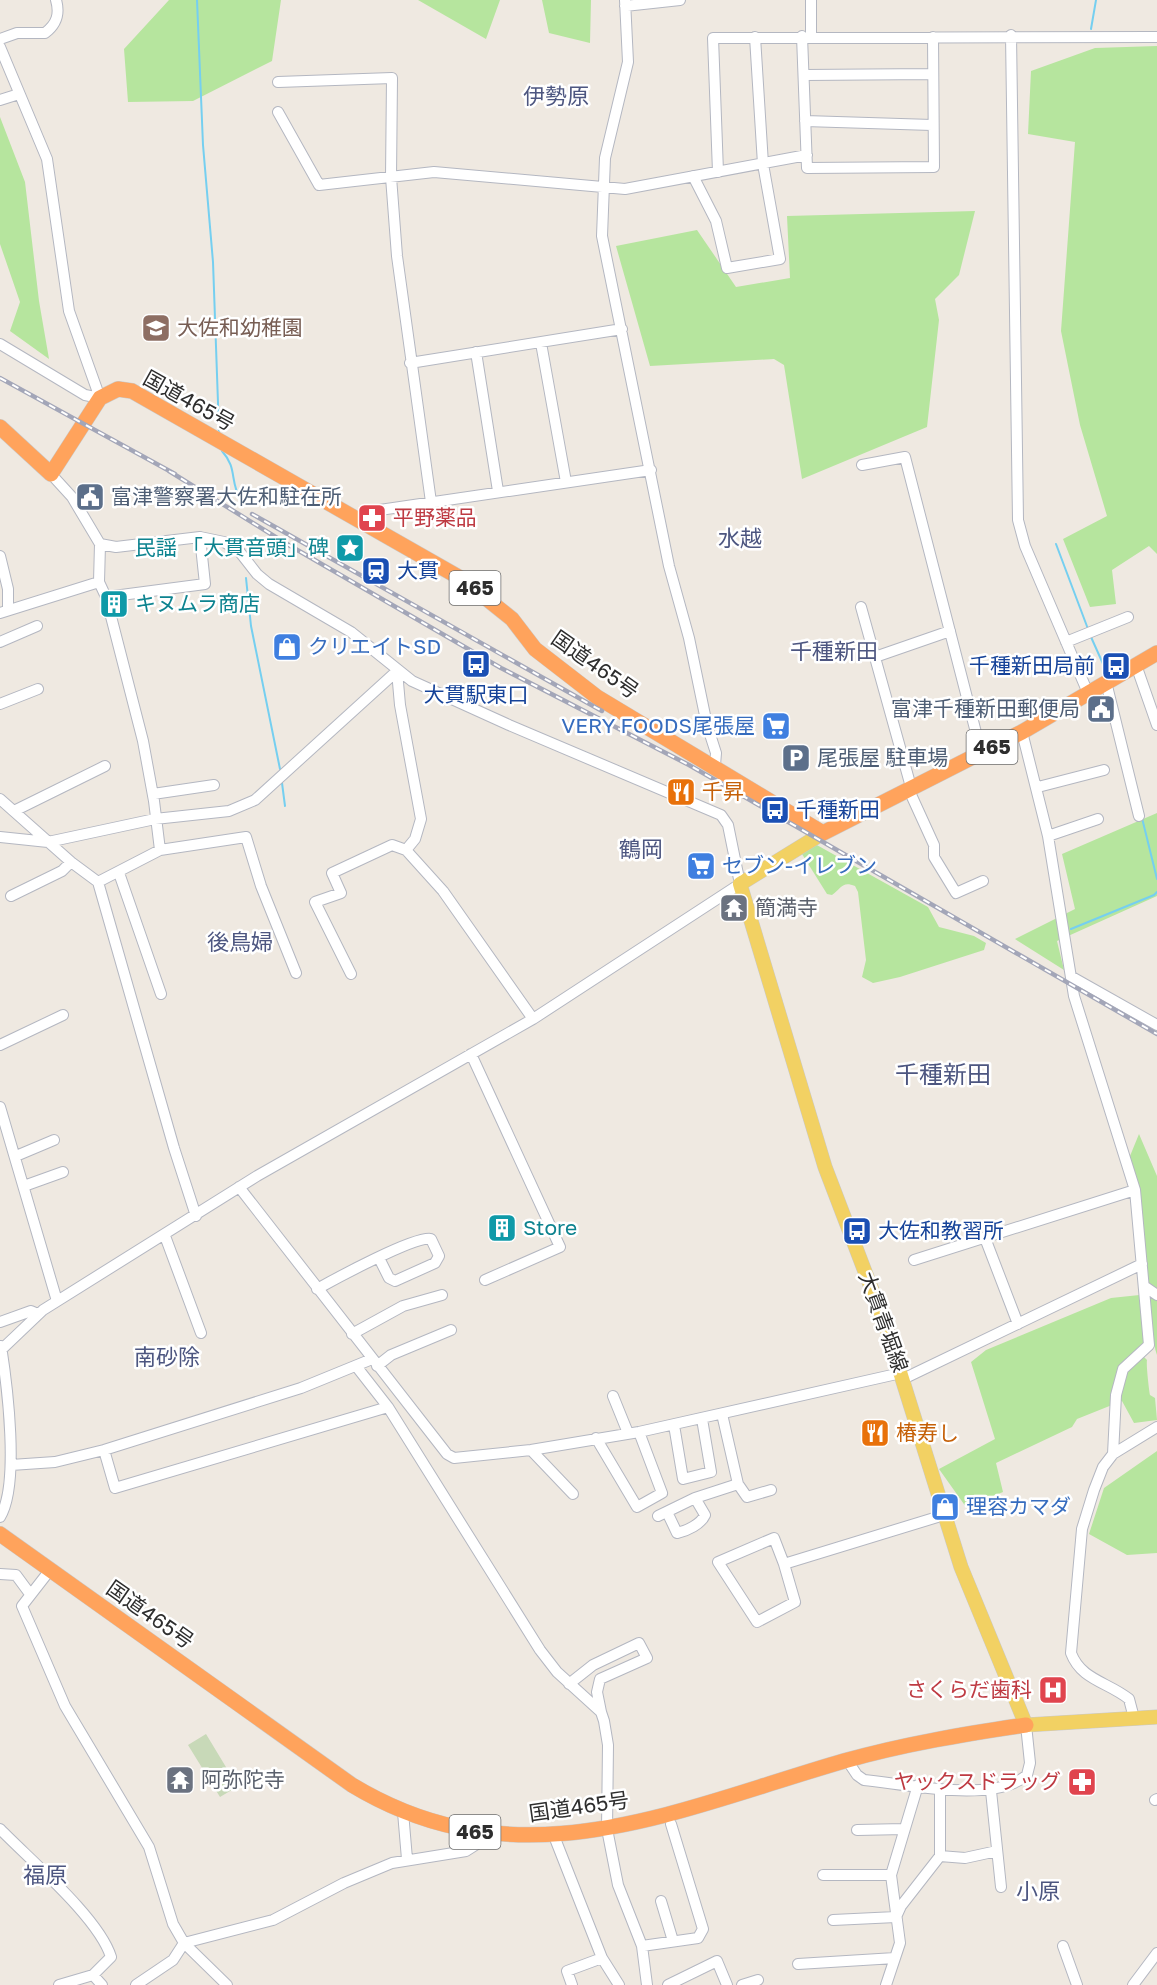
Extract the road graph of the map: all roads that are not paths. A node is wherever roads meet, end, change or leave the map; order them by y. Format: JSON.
{"nodes":[{"id":1,"x":56,"y":0,"type":"edge"},
{"id":2,"x":680,"y":0,"type":"edge"},
{"id":3,"x":811,"y":0,"type":"edge"},
{"id":4,"x":625,"y":3,"type":"edge"},
{"id":5,"x":1011,"y":35,"type":"junction"},
{"id":6,"x":807,"y":36,"type":"junction"},
{"id":7,"x":755,"y":37,"type":"junction"},
{"id":8,"x":933,"y":37,"type":"junction"},
{"id":9,"x":1157,"y":37,"type":"edge"},
{"id":10,"x":0,"y":39,"type":"edge"},
{"id":11,"x":0,"y":48,"type":"edge"},
{"id":12,"x":933,"y":74,"type":"junction"},
{"id":13,"x":804,"y":75,"type":"junction"},
{"id":14,"x":278,"y":82,"type":"dead end"},
{"id":15,"x":18,"y":94,"type":"junction"},
{"id":16,"x":0,"y":100,"type":"edge"},
{"id":17,"x":278,"y":112,"type":"dead end"},
{"id":18,"x":805,"y":121,"type":"junction"},
{"id":19,"x":932,"y":125,"type":"junction"},
{"id":20,"x":807,"y":155,"type":"junction"},
{"id":21,"x":763,"y":164,"type":"junction"},
{"id":22,"x":718,"y":172,"type":"junction"},
{"id":23,"x":693,"y":176,"type":"junction"},
{"id":24,"x":391,"y":177,"type":"junction"},
{"id":25,"x":604,"y":189,"type":"junction"},
{"id":26,"x":622,"y":329,"type":"junction"},
{"id":27,"x":541,"y":343,"type":"junction"},
{"id":28,"x":0,"y":344,"type":"edge"},
{"id":29,"x":476,"y":352,"type":"junction"},
{"id":30,"x":410,"y":363,"type":"junction"},
{"id":31,"x":100,"y":398,"type":"junction"},
{"id":32,"x":0,"y":427,"type":"edge"},
{"id":33,"x":862,"y":465,"type":"dead end"},
{"id":34,"x":651,"y":470,"type":"junction"},
{"id":35,"x":51,"y":474,"type":"junction"},
{"id":36,"x":566,"y":482,"type":"junction"},
{"id":37,"x":498,"y":491,"type":"junction"},
{"id":38,"x":431,"y":502,"type":"junction"},
{"id":39,"x":357,"y":519,"type":"junction"},
{"id":40,"x":200,"y":537,"type":"junction"},
{"id":41,"x":100,"y":544,"type":"junction"},
{"id":42,"x":0,"y":556,"type":"edge"},
{"id":43,"x":99,"y":582,"type":"junction"},
{"id":44,"x":106,"y":597,"type":"junction"},
{"id":45,"x":861,"y":607,"type":"dead end"},
{"id":46,"x":4,"y":611,"type":"edge"},
{"id":47,"x":1128,"y":617,"type":"dead end"},
{"id":48,"x":37,"y":626,"type":"dead end"},
{"id":49,"x":950,"y":631,"type":"junction"},
{"id":50,"x":0,"y":642,"type":"edge"},
{"id":51,"x":1066,"y":642,"type":"junction"},
{"id":52,"x":1157,"y":653,"type":"edge"},
{"id":53,"x":875,"y":657,"type":"junction"},
{"id":54,"x":1136,"y":665,"type":"junction"},
{"id":55,"x":397,"y":671,"type":"junction"},
{"id":56,"x":1106,"y":682,"type":"junction"},
{"id":57,"x":38,"y":689,"type":"dead end"},
{"id":58,"x":1088,"y":693,"type":"junction"},
{"id":59,"x":0,"y":704,"type":"edge"},
{"id":60,"x":1157,"y":725,"type":"edge"},
{"id":61,"x":1022,"y":732,"type":"junction"},
{"id":62,"x":981,"y":752,"type":"junction"},
{"id":63,"x":715,"y":765,"type":"junction"},
{"id":64,"x":105,"y":766,"type":"dead end"},
{"id":65,"x":1104,"y":770,"type":"dead end"},
{"id":66,"x":214,"y":785,"type":"dead end"},
{"id":67,"x":1038,"y":787,"type":"junction"},
{"id":68,"x":910,"y":788,"type":"junction"},
{"id":69,"x":153,"y":794,"type":"junction"},
{"id":70,"x":0,"y":799,"type":"edge"},
{"id":71,"x":14,"y":811,"type":"junction"},
{"id":72,"x":1139,"y":816,"type":"dead end"},
{"id":73,"x":155,"y":819,"type":"junction"},
{"id":74,"x":1098,"y":819,"type":"dead end"},
{"id":75,"x":824,"y":833,"type":"junction"},
{"id":76,"x":1048,"y":836,"type":"junction"},
{"id":77,"x":0,"y":837,"type":"edge"},
{"id":78,"x":48,"y":842,"type":"junction"},
{"id":79,"x":159,"y":850,"type":"junction"},
{"id":80,"x":406,"y":850,"type":"junction"},
{"id":81,"x":71,"y":862,"type":"junction"},
{"id":82,"x":119,"y":873,"type":"junction"},
{"id":83,"x":983,"y":881,"type":"dead end"},
{"id":84,"x":98,"y":882,"type":"junction"},
{"id":85,"x":740,"y":884,"type":"junction"},
{"id":86,"x":11,"y":896,"type":"dead end"},
{"id":87,"x":296,"y":973,"type":"dead end"},
{"id":88,"x":351,"y":974,"type":"dead end"},
{"id":89,"x":1072,"y":977,"type":"junction"},
{"id":90,"x":161,"y":994,"type":"dead end"},
{"id":91,"x":63,"y":1015,"type":"dead end"},
{"id":92,"x":533,"y":1019,"type":"junction"},
{"id":93,"x":1157,"y":1025,"type":"edge"},
{"id":94,"x":0,"y":1045,"type":"edge"},
{"id":95,"x":471,"y":1054,"type":"junction"},
{"id":96,"x":0,"y":1107,"type":"edge"},
{"id":97,"x":54,"y":1140,"type":"dead end"},
{"id":98,"x":16,"y":1156,"type":"junction"},
{"id":99,"x":63,"y":1172,"type":"dead end"},
{"id":100,"x":24,"y":1186,"type":"junction"},
{"id":101,"x":239,"y":1187,"type":"junction"},
{"id":102,"x":1135,"y":1190,"type":"junction"},
{"id":103,"x":196,"y":1216,"type":"junction"},
{"id":104,"x":165,"y":1236,"type":"junction"},
{"id":105,"x":985,"y":1238,"type":"junction"},
{"id":106,"x":379,"y":1258,"type":"junction"},
{"id":107,"x":914,"y":1260,"type":"dead end"},
{"id":108,"x":1142,"y":1264,"type":"junction"},
{"id":109,"x":485,"y":1280,"type":"dead end"},
{"id":110,"x":1144,"y":1286,"type":"junction"},
{"id":111,"x":317,"y":1289,"type":"junction"},
{"id":112,"x":1157,"y":1294,"type":"edge"},
{"id":113,"x":441,"y":1295,"type":"dead end"},
{"id":114,"x":57,"y":1301,"type":"junction"},
{"id":115,"x":38,"y":1314,"type":"junction"},
{"id":116,"x":0,"y":1322,"type":"edge"},
{"id":117,"x":1018,"y":1324,"type":"junction"},
{"id":118,"x":451,"y":1330,"type":"dead end"},
{"id":119,"x":201,"y":1333,"type":"dead end"},
{"id":120,"x":352,"y":1334,"type":"junction"},
{"id":121,"x":0,"y":1347,"type":"edge"},
{"id":122,"x":375,"y":1362,"type":"junction"},
{"id":123,"x":356,"y":1366,"type":"junction"},
{"id":124,"x":902,"y":1376,"type":"junction"},
{"id":125,"x":612,"y":1396,"type":"dead end"},
{"id":126,"x":388,"y":1407,"type":"junction"},
{"id":127,"x":722,"y":1414,"type":"junction"},
{"id":128,"x":702,"y":1419,"type":"junction"},
{"id":129,"x":674,"y":1425,"type":"junction"},
{"id":130,"x":1157,"y":1427,"type":"edge"},
{"id":131,"x":634,"y":1433,"type":"junction"},
{"id":132,"x":596,"y":1438,"type":"junction"},
{"id":133,"x":104,"y":1449,"type":"junction"},
{"id":134,"x":531,"y":1450,"type":"junction"},
{"id":135,"x":1113,"y":1454,"type":"junction"},
{"id":136,"x":11,"y":1465,"type":"junction"},
{"id":137,"x":738,"y":1484,"type":"junction"},
{"id":138,"x":771,"y":1490,"type":"dead end"},
{"id":139,"x":573,"y":1494,"type":"dead end"},
{"id":140,"x":695,"y":1498,"type":"junction"},
{"id":141,"x":944,"y":1515,"type":"junction"},
{"id":142,"x":0,"y":1518,"type":"edge"},
{"id":143,"x":0,"y":1534,"type":"edge"},
{"id":144,"x":784,"y":1564,"type":"junction"},
{"id":145,"x":50,"y":1570,"type":"junction"},
{"id":146,"x":0,"y":1574,"type":"edge"},
{"id":147,"x":30,"y":1594,"type":"junction"},
{"id":148,"x":569,"y":1684,"type":"junction"},
{"id":149,"x":601,"y":1712,"type":"junction"},
{"id":150,"x":1157,"y":1717,"type":"edge"},
{"id":151,"x":1134,"y":1718,"type":"junction"},
{"id":152,"x":1026,"y":1725,"type":"junction"},
{"id":153,"x":847,"y":1760,"type":"junction"},
{"id":154,"x":918,"y":1785,"type":"junction"},
{"id":155,"x":940,"y":1789,"type":"junction"},
{"id":156,"x":991,"y":1791,"type":"junction"},
{"id":157,"x":403,"y":1812,"type":"junction"},
{"id":158,"x":671,"y":1824,"type":"dead end"},
{"id":159,"x":0,"y":1829,"type":"edge"},
{"id":160,"x":607,"y":1829,"type":"junction"},
{"id":161,"x":904,"y":1829,"type":"junction"},
{"id":162,"x":857,"y":1830,"type":"dead end"},
{"id":163,"x":480,"y":1833,"type":"junction"},
{"id":164,"x":554,"y":1836,"type":"junction"},
{"id":165,"x":997,"y":1851,"type":"junction"},
{"id":166,"x":940,"y":1856,"type":"junction"},
{"id":167,"x":407,"y":1859,"type":"junction"},
{"id":168,"x":823,"y":1875,"type":"dead end"},
{"id":169,"x":891,"y":1875,"type":"junction"},
{"id":170,"x":1001,"y":1887,"type":"dead end"},
{"id":171,"x":661,"y":1901,"type":"dead end"},
{"id":172,"x":896,"y":1917,"type":"junction"},
{"id":173,"x":833,"y":1920,"type":"dead end"},
{"id":174,"x":673,"y":1941,"type":"junction"},
{"id":175,"x":184,"y":1943,"type":"junction"},
{"id":176,"x":642,"y":1946,"type":"junction"},
{"id":177,"x":1063,"y":1946,"type":"dead end"},
{"id":178,"x":1157,"y":1953,"type":"edge"},
{"id":179,"x":602,"y":1958,"type":"junction"},
{"id":180,"x":895,"y":1958,"type":"junction"},
{"id":181,"x":798,"y":1964,"type":"dead end"},
{"id":182,"x":93,"y":1975,"type":"junction"},
{"id":183,"x":758,"y":1980,"type":"dead end"},
{"id":184,"x":59,"y":1985,"type":"edge"},
{"id":185,"x":102,"y":1985,"type":"edge"},
{"id":186,"x":136,"y":1985,"type":"edge"},
{"id":187,"x":227,"y":1985,"type":"edge"},
{"id":188,"x":572,"y":1985,"type":"edge"},
{"id":189,"x":619,"y":1985,"type":"edge"},
{"id":190,"x":647,"y":1985,"type":"edge"},
{"id":191,"x":668,"y":1985,"type":"edge"},
{"id":192,"x":727,"y":1985,"type":"edge"},
{"id":193,"x":742,"y":1985,"type":"edge"},
{"id":194,"x":886,"y":1985,"type":"edge"},
{"id":195,"x":1077,"y":1985,"type":"edge"},
{"id":196,"x":1132,"y":1985,"type":"edge"}],
"edges":[{"from":1,"to":10,"type":"street"},
{"from":2,"to":4,"type":"street"},
{"from":3,"to":6,"type":"street"},
{"from":4,"to":25,"type":"street"},
{"from":5,"to":8,"type":"street"},
{"from":5,"to":9,"type":"street"},
{"from":5,"to":51,"type":"street"},
{"from":6,"to":7,"type":"street"},
{"from":6,"to":8,"type":"street"},
{"from":6,"to":13,"type":"street"},
{"from":7,"to":21,"type":"street"},
{"from":7,"to":22,"type":"street"},
{"from":8,"to":12,"type":"street"},
{"from":11,"to":15,"type":"street"},
{"from":12,"to":13,"type":"street"},
{"from":12,"to":19,"type":"street"},
{"from":13,"to":18,"type":"street"},
{"from":14,"to":24,"type":"street"},
{"from":15,"to":16,"type":"street"},
{"from":15,"to":31,"type":"street"},
{"from":17,"to":24,"type":"street"},
{"from":18,"to":19,"type":"street"},
{"from":18,"to":20,"type":"street"},
{"from":19,"to":20,"type":"street"},
{"from":20,"to":21,"type":"street"},
{"from":21,"to":22,"type":"street"},
{"from":21,"to":23,"type":"street"},
{"from":22,"to":23,"type":"street"},
{"from":23,"to":25,"type":"street"},
{"from":24,"to":25,"type":"street"},
{"from":24,"to":30,"type":"street"},
{"from":25,"to":26,"type":"street"},
{"from":26,"to":27,"type":"street"},
{"from":26,"to":34,"type":"street"},
{"from":27,"to":29,"type":"street"},
{"from":27,"to":36,"type":"street"},
{"from":28,"to":31,"type":"street"},
{"from":29,"to":30,"type":"street"},
{"from":29,"to":37,"type":"street"},
{"from":30,"to":38,"type":"street"},
{"from":31,"to":35,"type":"highway"},
{"from":31,"to":39,"type":"highway","name":"国道465号","number":"465"},
{"from":32,"to":35,"type":"highway"},
{"from":33,"to":49,"type":"street"},
{"from":34,"to":36,"type":"street"},
{"from":34,"to":63,"type":"street"},
{"from":35,"to":41,"type":"street"},
{"from":36,"to":37,"type":"street"},
{"from":37,"to":38,"type":"street"},
{"from":38,"to":39,"type":"street"},
{"from":39,"to":63,"type":"highway","name":"国道465号","number":"465"},
{"from":40,"to":41,"type":"street"},
{"from":40,"to":44,"type":"street"},
{"from":40,"to":55,"type":"street"},
{"from":41,"to":43,"type":"street"},
{"from":42,"to":46,"type":"street"},
{"from":43,"to":44,"type":"street"},
{"from":43,"to":46,"type":"street"},
{"from":44,"to":69,"type":"street"},
{"from":45,"to":53,"type":"street"},
{"from":47,"to":51,"type":"street"},
{"from":48,"to":50,"type":"street"},
{"from":49,"to":53,"type":"street"},
{"from":49,"to":62,"type":"street"},
{"from":51,"to":58,"type":"street"},
{"from":52,"to":54,"type":"highway","number":"465"},
{"from":53,"to":68,"type":"street"},
{"from":54,"to":56,"type":"highway","number":"465"},
{"from":54,"to":60,"type":"street"},
{"from":55,"to":73,"type":"street"},
{"from":55,"to":80,"type":"street"},
{"from":55,"to":85,"type":"street"},
{"from":56,"to":58,"type":"highway","number":"465"},
{"from":56,"to":72,"type":"street"},
{"from":57,"to":59,"type":"street"},
{"from":58,"to":61,"type":"highway","number":"465"},
{"from":61,"to":62,"type":"highway","number":"465"},
{"from":61,"to":67,"type":"street"},
{"from":62,"to":68,"type":"highway","number":"465"},
{"from":63,"to":75,"type":"highway","name":"国道465号","number":"465"},
{"from":64,"to":71,"type":"street"},
{"from":65,"to":67,"type":"street"},
{"from":66,"to":69,"type":"street"},
{"from":67,"to":76,"type":"street"},
{"from":68,"to":75,"type":"highway","number":"465"},
{"from":68,"to":83,"type":"street"},
{"from":69,"to":73,"type":"street"},
{"from":70,"to":71,"type":"street"},
{"from":71,"to":78,"type":"street"},
{"from":73,"to":78,"type":"street"},
{"from":73,"to":79,"type":"street"},
{"from":74,"to":76,"type":"street"},
{"from":75,"to":85,"type":"main road"},
{"from":76,"to":89,"type":"street"},
{"from":77,"to":78,"type":"street"},
{"from":78,"to":81,"type":"street"},
{"from":79,"to":82,"type":"street"},
{"from":79,"to":87,"type":"street"},
{"from":80,"to":88,"type":"street"},
{"from":80,"to":92,"type":"street"},
{"from":81,"to":84,"type":"street"},
{"from":81,"to":86,"type":"street"},
{"from":82,"to":84,"type":"street"},
{"from":82,"to":90,"type":"street"},
{"from":84,"to":103,"type":"street"},
{"from":85,"to":92,"type":"street"},
{"from":85,"to":124,"type":"main road","name":"大貫青堀線"},
{"from":89,"to":93,"type":"street"},
{"from":89,"to":102,"type":"street"},
{"from":91,"to":94,"type":"street"},
{"from":92,"to":95,"type":"street"},
{"from":95,"to":101,"type":"street"},
{"from":95,"to":109,"type":"street"},
{"from":96,"to":98,"type":"street"},
{"from":97,"to":98,"type":"street"},
{"from":98,"to":100,"type":"street"},
{"from":99,"to":100,"type":"street"},
{"from":100,"to":114,"type":"street"},
{"from":101,"to":103,"type":"street"},
{"from":101,"to":111,"type":"street"},
{"from":102,"to":105,"type":"street"},
{"from":102,"to":108,"type":"street"},
{"from":103,"to":104,"type":"street"},
{"from":104,"to":114,"type":"street"},
{"from":104,"to":119,"type":"street"},
{"from":105,"to":107,"type":"street"},
{"from":105,"to":117,"type":"street"},
{"from":106,"to":106,"type":"street"},
{"from":106,"to":111,"type":"street"},
{"from":108,"to":110,"type":"street"},
{"from":108,"to":117,"type":"street"},
{"from":110,"to":112,"type":"street"},
{"from":110,"to":135,"type":"street"},
{"from":111,"to":120,"type":"street"},
{"from":113,"to":120,"type":"street"},
{"from":114,"to":115,"type":"street"},
{"from":115,"to":116,"type":"street"},
{"from":115,"to":121,"type":"street"},
{"from":117,"to":124,"type":"street"},
{"from":118,"to":122,"type":"street"},
{"from":120,"to":122,"type":"street"},
{"from":121,"to":136,"type":"street"},
{"from":122,"to":123,"type":"street"},
{"from":122,"to":134,"type":"street"},
{"from":123,"to":126,"type":"street"},
{"from":123,"to":133,"type":"street"},
{"from":124,"to":127,"type":"street"},
{"from":124,"to":141,"type":"main road","name":"大貫青堀線"},
{"from":125,"to":131,"type":"street"},
{"from":126,"to":133,"type":"street"},
{"from":126,"to":148,"type":"street"},
{"from":127,"to":128,"type":"street"},
{"from":127,"to":137,"type":"street"},
{"from":128,"to":129,"type":"street"},
{"from":128,"to":129,"type":"street"},
{"from":129,"to":131,"type":"street"},
{"from":130,"to":135,"type":"street"},
{"from":131,"to":132,"type":"street"},
{"from":131,"to":132,"type":"street"},
{"from":132,"to":134,"type":"street"},
{"from":133,"to":136,"type":"street"},
{"from":134,"to":139,"type":"street"},
{"from":135,"to":151,"type":"street"},
{"from":136,"to":142,"type":"street"},
{"from":137,"to":138,"type":"street"},
{"from":137,"to":140,"type":"street"},
{"from":140,"to":140,"type":"street"},
{"from":141,"to":144,"type":"street"},
{"from":141,"to":152,"type":"main road","name":"大貫青堀線"},
{"from":143,"to":145,"type":"highway","name":"国道465号","number":"465"},
{"from":144,"to":144,"type":"street"},
{"from":145,"to":147,"type":"street"},
{"from":145,"to":157,"type":"highway","name":"国道465号","number":"465"},
{"from":146,"to":147,"type":"street"},
{"from":147,"to":175,"type":"street"},
{"from":148,"to":149,"type":"street"},
{"from":148,"to":149,"type":"street"},
{"from":149,"to":160,"type":"street"},
{"from":150,"to":151,"type":"main road"},
{"from":151,"to":152,"type":"main road"},
{"from":152,"to":153,"type":"highway","name":"国道465号","number":"465"},
{"from":152,"to":156,"type":"street"},
{"from":153,"to":154,"type":"street"},
{"from":153,"to":160,"type":"highway","name":"国道465号","number":"465"},
{"from":154,"to":155,"type":"street"},
{"from":154,"to":161,"type":"street"},
{"from":155,"to":156,"type":"street"},
{"from":155,"to":166,"type":"street"},
{"from":156,"to":165,"type":"street"},
{"from":157,"to":163,"type":"highway","name":"国道465号","number":"465"},
{"from":157,"to":167,"type":"street"},
{"from":158,"to":174,"type":"street"},
{"from":159,"to":182,"type":"street"},
{"from":160,"to":164,"type":"highway","name":"国道465号","number":"465"},
{"from":160,"to":176,"type":"street"},
{"from":161,"to":162,"type":"street"},
{"from":161,"to":169,"type":"street"},
{"from":163,"to":164,"type":"highway","name":"国道465号","number":"465"},
{"from":163,"to":167,"type":"street"},
{"from":164,"to":179,"type":"street"},
{"from":165,"to":166,"type":"street"},
{"from":165,"to":170,"type":"street"},
{"from":166,"to":172,"type":"street"},
{"from":167,"to":175,"type":"street"},
{"from":168,"to":169,"type":"street"},
{"from":169,"to":172,"type":"street"},
{"from":171,"to":174,"type":"street"},
{"from":172,"to":173,"type":"street"},
{"from":172,"to":180,"type":"street"},
{"from":174,"to":176,"type":"street"},
{"from":175,"to":186,"type":"street"},
{"from":175,"to":187,"type":"street"},
{"from":176,"to":190,"type":"street"},
{"from":177,"to":195,"type":"street"},
{"from":178,"to":196,"type":"street"},
{"from":179,"to":188,"type":"street"},
{"from":179,"to":189,"type":"street"},
{"from":180,"to":181,"type":"street"},
{"from":180,"to":194,"type":"street"},
{"from":182,"to":184,"type":"street"},
{"from":182,"to":185,"type":"street"},
{"from":183,"to":193,"type":"street"},
{"from":191,"to":192,"type":"street"}]}
